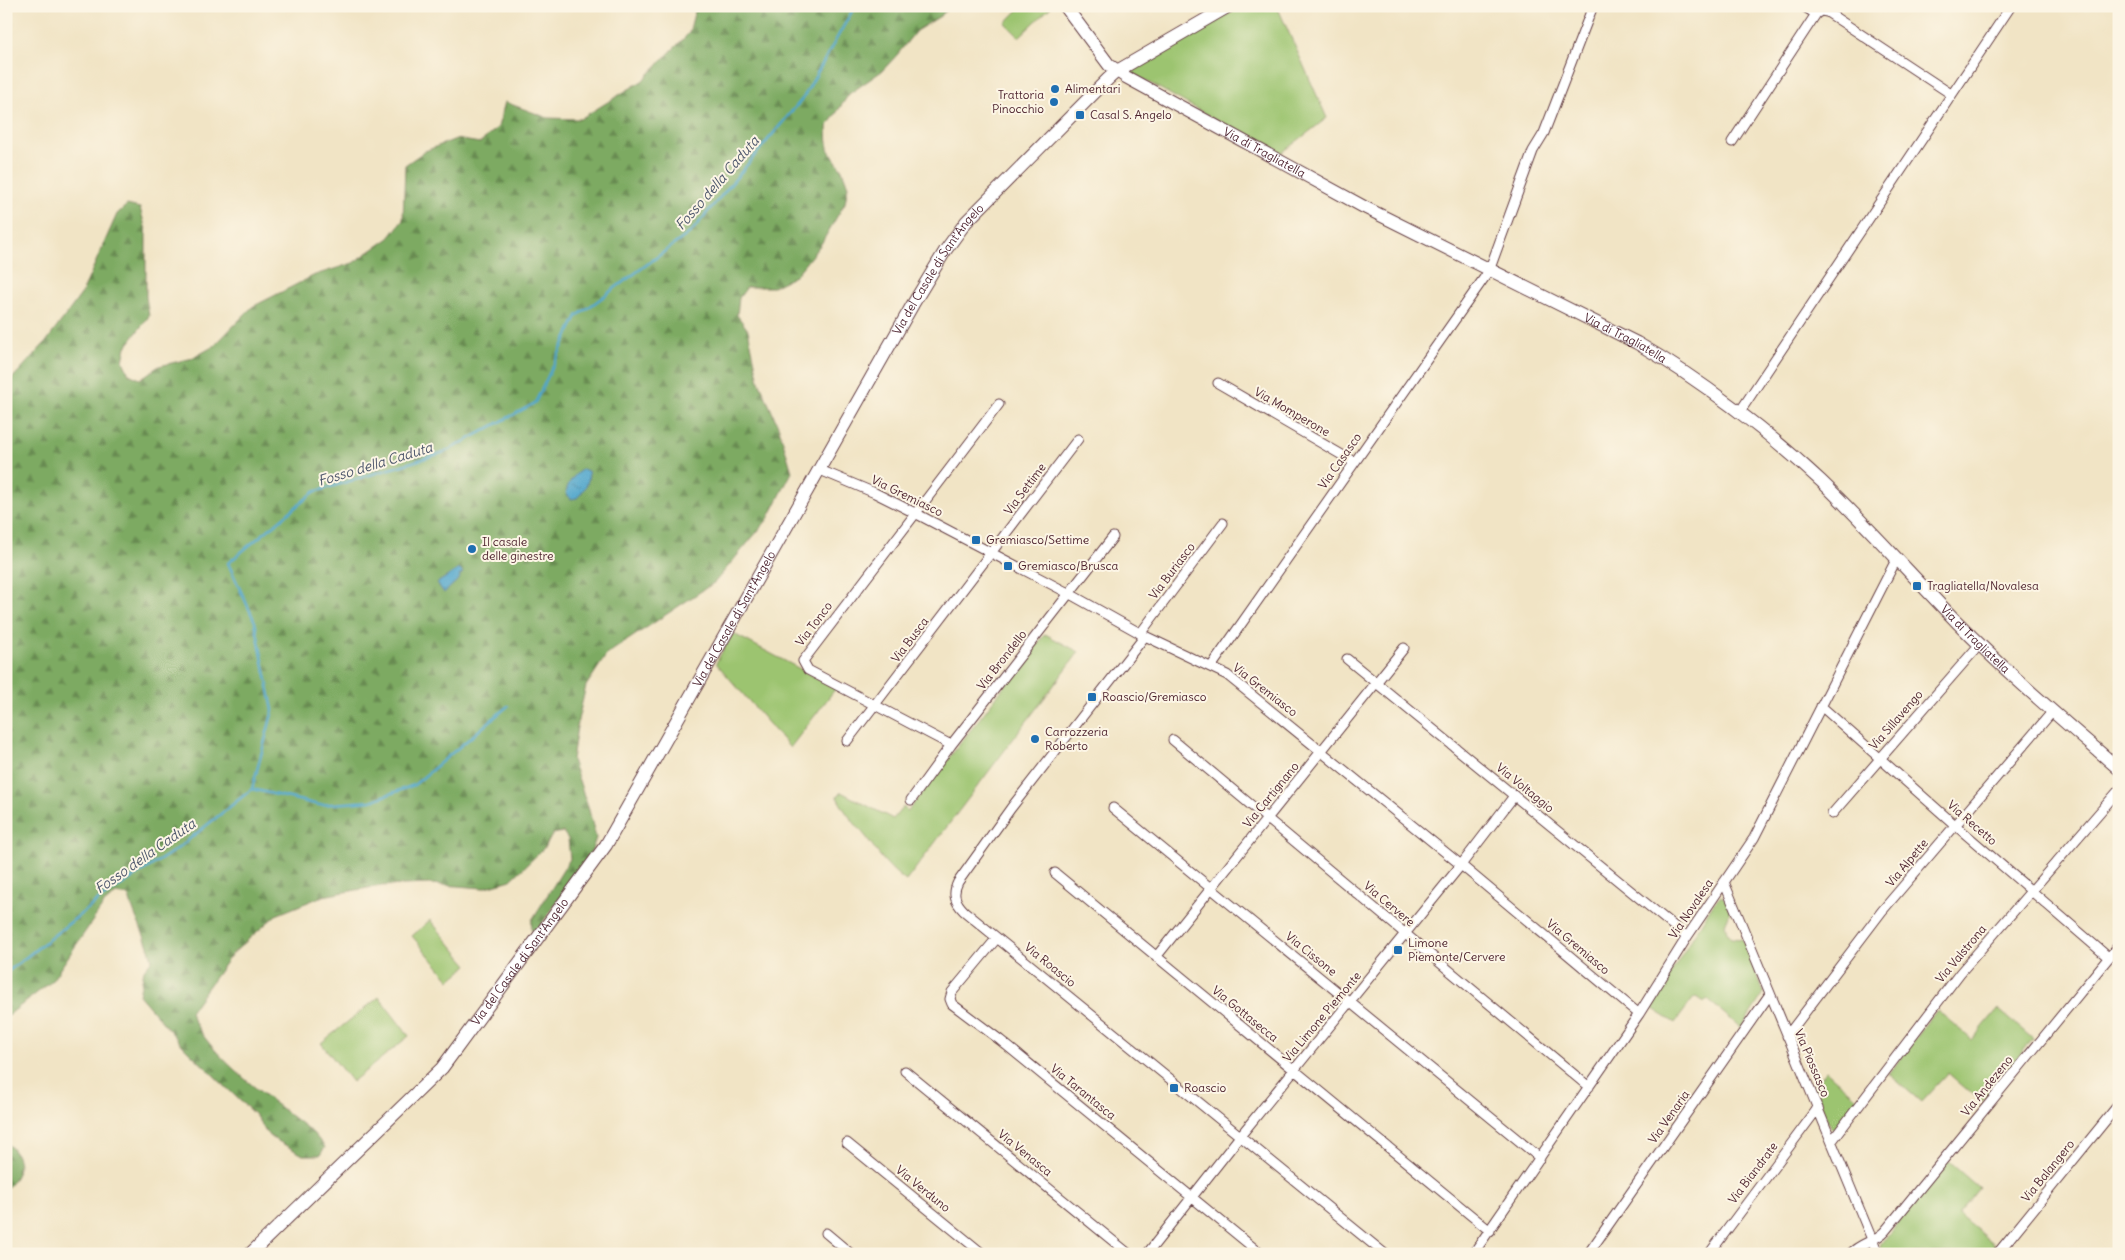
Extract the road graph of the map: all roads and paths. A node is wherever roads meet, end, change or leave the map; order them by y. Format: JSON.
{"nodes":[{"id":1,"x":1065,"y":6,"type":"edge"},
{"id":2,"x":1229,"y":6,"type":"edge"},
{"id":3,"x":1593,"y":6,"type":"edge"},
{"id":4,"x":1804,"y":6,"type":"edge"},
{"id":5,"x":2011,"y":6,"type":"edge"},
{"id":6,"x":1816,"y":14,"type":"junction"},
{"id":7,"x":1117,"y":71,"type":"junction"},
{"id":8,"x":1951,"y":94,"type":"junction"},
{"id":9,"x":1732,"y":142,"type":"dead end"},
{"id":10,"x":1489,"y":271,"type":"junction"},
{"id":11,"x":1218,"y":383,"type":"dead end"},
{"id":12,"x":999,"y":404,"type":"dead end"},
{"id":13,"x":1739,"y":413,"type":"junction"},
{"id":14,"x":1078,"y":439,"type":"dead end"},
{"id":15,"x":1354,"y":462,"type":"junction"},
{"id":16,"x":820,"y":470,"type":"junction"},
{"id":17,"x":915,"y":513,"type":"junction"},
{"id":18,"x":1223,"y":523,"type":"dead end"},
{"id":19,"x":1113,"y":538,"type":"dead end"},
{"id":20,"x":992,"y":553,"type":"junction"},
{"id":21,"x":1897,"y":558,"type":"junction"},
{"id":22,"x":1070,"y":594,"type":"junction"},
{"id":23,"x":1143,"y":635,"type":"junction"},
{"id":24,"x":1980,"y":644,"type":"junction"},
{"id":25,"x":1404,"y":648,"type":"dead end"},
{"id":26,"x":1347,"y":659,"type":"dead end"},
{"id":27,"x":1211,"y":667,"type":"junction"},
{"id":28,"x":1377,"y":682,"type":"junction"},
{"id":29,"x":875,"y":706,"type":"junction"},
{"id":30,"x":1822,"y":706,"type":"junction"},
{"id":31,"x":2053,"y":712,"type":"junction"},
{"id":32,"x":1173,"y":740,"type":"dead end"},
{"id":33,"x":847,"y":741,"type":"dead end"},
{"id":34,"x":951,"y":745,"type":"junction"},
{"id":35,"x":1322,"y":751,"type":"junction"},
{"id":36,"x":1879,"y":758,"type":"junction"},
{"id":37,"x":2119,"y":769,"type":"edge"},
{"id":38,"x":2119,"y":790,"type":"edge"},
{"id":39,"x":1514,"y":796,"type":"junction"},
{"id":40,"x":911,"y":800,"type":"dead end"},
{"id":41,"x":1113,"y":808,"type":"dead end"},
{"id":42,"x":1832,"y":814,"type":"dead end"},
{"id":43,"x":1267,"y":820,"type":"junction"},
{"id":44,"x":1955,"y":825,"type":"junction"},
{"id":45,"x":1461,"y":865,"type":"junction"},
{"id":46,"x":1055,"y":873,"type":"dead end"},
{"id":47,"x":1724,"y":882,"type":"junction"},
{"id":48,"x":1212,"y":888,"type":"junction"},
{"id":49,"x":2030,"y":891,"type":"junction"},
{"id":50,"x":1406,"y":934,"type":"junction"},
{"id":51,"x":1687,"y":937,"type":"junction"},
{"id":52,"x":997,"y":938,"type":"junction"},
{"id":53,"x":2119,"y":944,"type":"edge"},
{"id":54,"x":1156,"y":957,"type":"junction"},
{"id":55,"x":2108,"y":957,"type":"junction"},
{"id":56,"x":1770,"y":994,"type":"junction"},
{"id":57,"x":1351,"y":1003,"type":"junction"},
{"id":58,"x":1639,"y":1014,"type":"junction"},
{"id":59,"x":1786,"y":1036,"type":"junction"},
{"id":60,"x":1294,"y":1070,"type":"junction"},
{"id":61,"x":905,"y":1071,"type":"dead end"},
{"id":62,"x":1589,"y":1087,"type":"junction"},
{"id":63,"x":2119,"y":1104,"type":"edge"},
{"id":64,"x":1818,"y":1108,"type":"junction"},
{"id":65,"x":1241,"y":1135,"type":"junction"},
{"id":66,"x":1832,"y":1140,"type":"junction"},
{"id":67,"x":848,"y":1143,"type":"dead end"},
{"id":68,"x":1540,"y":1158,"type":"junction"},
{"id":69,"x":1193,"y":1198,"type":"junction"},
{"id":70,"x":1490,"y":1231,"type":"junction"},
{"id":71,"x":826,"y":1233,"type":"dead end"},
{"id":72,"x":1872,"y":1240,"type":"junction"},
{"id":73,"x":250,"y":1254,"type":"edge"},
{"id":74,"x":851,"y":1254,"type":"edge"},
{"id":75,"x":983,"y":1254,"type":"edge"},
{"id":76,"x":1128,"y":1254,"type":"edge"},
{"id":77,"x":1147,"y":1254,"type":"edge"},
{"id":78,"x":1261,"y":1254,"type":"edge"},
{"id":79,"x":1385,"y":1254,"type":"edge"},
{"id":80,"x":1473,"y":1254,"type":"edge"},
{"id":81,"x":1588,"y":1254,"type":"edge"},
{"id":82,"x":1708,"y":1254,"type":"edge"},
{"id":83,"x":1850,"y":1254,"type":"edge"},
{"id":84,"x":1878,"y":1254,"type":"edge"},
{"id":85,"x":1997,"y":1254,"type":"edge"}],
"edges":[{"from":1,"to":7,"type":"main road","name":"Via di Tragliatella"},
{"from":2,"to":7,"type":"main road","name":"Via del Casale di Sant'Angelo"},
{"from":3,"to":10,"type":"street","name":"Via Casasco"},
{"from":4,"to":6,"type":"street"},
{"from":5,"to":8,"type":"street"},
{"from":6,"to":8,"type":"street"},
{"from":6,"to":9,"type":"street"},
{"from":7,"to":10,"type":"main road","name":"Via di Tragliatella"},
{"from":7,"to":16,"type":"main road","name":"Via del Casale di Sant'Angelo"},
{"from":8,"to":13,"type":"street"},
{"from":10,"to":13,"type":"main road","name":"Via di Tragliatella"},
{"from":10,"to":15,"type":"street","name":"Via Casasco"},
{"from":11,"to":15,"type":"street","name":"Via Momperone"},
{"from":12,"to":17,"type":"street"},
{"from":13,"to":21,"type":"main road","name":"Via di Tragliatella"},
{"from":14,"to":20,"type":"street","name":"Via Settime"},
{"from":15,"to":27,"type":"street","name":"Via Casasco"},
{"from":16,"to":17,"type":"street","name":"Via Gremiasco"},
{"from":16,"to":73,"type":"main road","name":"Via del Casale di Sant'Angelo"},
{"from":17,"to":20,"type":"street","name":"Via Gremiasco"},
{"from":17,"to":29,"type":"street","name":"Via Tonco"},
{"from":18,"to":23,"type":"street","name":"Via Buriasco"},
{"from":19,"to":22,"type":"street","name":"Via Brondello"},
{"from":20,"to":22,"type":"street","name":"Via Gremiasco"},
{"from":20,"to":29,"type":"street","name":"Via Busca"},
{"from":21,"to":24,"type":"main road","name":"Via di Tragliatella"},
{"from":21,"to":30,"type":"street","name":"Via Novalesa"},
{"from":22,"to":23,"type":"street","name":"Via Gremiasco"},
{"from":22,"to":34,"type":"street","name":"Via Brondello"},
{"from":23,"to":27,"type":"street","name":"Via Gremiasco"},
{"from":23,"to":52,"type":"street","name":"Via Roascio"},
{"from":24,"to":31,"type":"main road","name":"Via di Tragliatella"},
{"from":24,"to":36,"type":"street","name":"Via Sillavengo"},
{"from":25,"to":28,"type":"street","name":"Via Cartignano"},
{"from":26,"to":28,"type":"street","name":"Via Voltaggio"},
{"from":27,"to":35,"type":"street","name":"Via Gremiasco"},
{"from":28,"to":35,"type":"street","name":"Via Cartignano"},
{"from":28,"to":39,"type":"street","name":"Via Voltaggio"},
{"from":29,"to":33,"type":"street","name":"Via Busca"},
{"from":29,"to":34,"type":"street","name":"Via Tonco"},
{"from":30,"to":36,"type":"street","name":"Via Recetto"},
{"from":30,"to":47,"type":"street","name":"Via Novalesa"},
{"from":31,"to":37,"type":"main road","name":"Via di Tragliatella"},
{"from":31,"to":44,"type":"street","name":"Via Alpette"},
{"from":32,"to":43,"type":"street","name":"Via Cervere"},
{"from":34,"to":40,"type":"street","name":"Via Brondello"},
{"from":35,"to":43,"type":"street","name":"Via Cartignano"},
{"from":35,"to":45,"type":"street","name":"Via Gremiasco"},
{"from":36,"to":42,"type":"street","name":"Via Sillavengo"},
{"from":36,"to":44,"type":"street","name":"Via Recetto"},
{"from":38,"to":49,"type":"street","name":"Via Valstrona"},
{"from":39,"to":45,"type":"street","name":"Via Limone Piemonte"},
{"from":39,"to":51,"type":"street","name":"Via Voltaggio"},
{"from":41,"to":48,"type":"street","name":"Via Cissone"},
{"from":43,"to":48,"type":"street","name":"Via Cartignano"},
{"from":43,"to":50,"type":"street","name":"Via Cervere"},
{"from":44,"to":49,"type":"street","name":"Via Recetto"},
{"from":44,"to":59,"type":"street","name":"Via Alpette"},
{"from":45,"to":50,"type":"street","name":"Via Limone Piemonte"},
{"from":45,"to":58,"type":"street","name":"Via Gremiasco"},
{"from":46,"to":54,"type":"street","name":"Via Gottasecca"},
{"from":47,"to":51,"type":"street","name":"Via Novalesa"},
{"from":47,"to":56,"type":"street","name":"Via Piossasco"},
{"from":48,"to":54,"type":"street","name":"Via Cartignano"},
{"from":48,"to":57,"type":"street","name":"Via Cissone"},
{"from":49,"to":55,"type":"street","name":"Via Recetto"},
{"from":49,"to":66,"type":"street","name":"Via Valstrona"},
{"from":50,"to":57,"type":"street","name":"Via Limone Piemonte"},
{"from":50,"to":62,"type":"street","name":"Via Cervere"},
{"from":51,"to":58,"type":"street","name":"Via Novalesa"},
{"from":52,"to":65,"type":"street","name":"Via Roascio"},
{"from":52,"to":69,"type":"street","name":"Via Tarantasca"},
{"from":53,"to":55,"type":"street","name":"Via Andezeno"},
{"from":54,"to":60,"type":"street","name":"Via Gottasecca"},
{"from":55,"to":72,"type":"street","name":"Via Andezeno"},
{"from":56,"to":59,"type":"street","name":"Via Piossasco"},
{"from":56,"to":81,"type":"street","name":"Via Venaria"},
{"from":57,"to":60,"type":"street","name":"Via Limone Piemonte"},
{"from":57,"to":68,"type":"street","name":"Via Cissone"},
{"from":58,"to":62,"type":"street","name":"Via Novalesa"},
{"from":59,"to":64,"type":"street","name":"Via Piossasco"},
{"from":60,"to":65,"type":"street","name":"Via Limone Piemonte"},
{"from":60,"to":70,"type":"street","name":"Via Gottasecca"},
{"from":61,"to":76,"type":"street","name":"Via Venasca"},
{"from":62,"to":68,"type":"street","name":"Via Novalesa"},
{"from":63,"to":85,"type":"street","name":"Via Balangero"},
{"from":64,"to":66,"type":"street","name":"Via Piossasco"},
{"from":64,"to":82,"type":"street","name":"Via Biandrate"},
{"from":65,"to":69,"type":"street","name":"Via Limone Piemonte"},
{"from":65,"to":79,"type":"street","name":"Via Roascio"},
{"from":66,"to":72,"type":"street","name":"Via Piossasco"},
{"from":67,"to":75,"type":"street","name":"Via Verduno"},
{"from":68,"to":70,"type":"street","name":"Via Novalesa"},
{"from":69,"to":77,"type":"street","name":"Via Limone Piemonte"},
{"from":69,"to":78,"type":"street","name":"Via Tarantasca"},
{"from":70,"to":80,"type":"street","name":"Via Novalesa"},
{"from":71,"to":74,"type":"street"},
{"from":72,"to":83,"type":"street","name":"Via Andezeno"},
{"from":72,"to":84,"type":"street","name":"Via Piossasco"}]}
